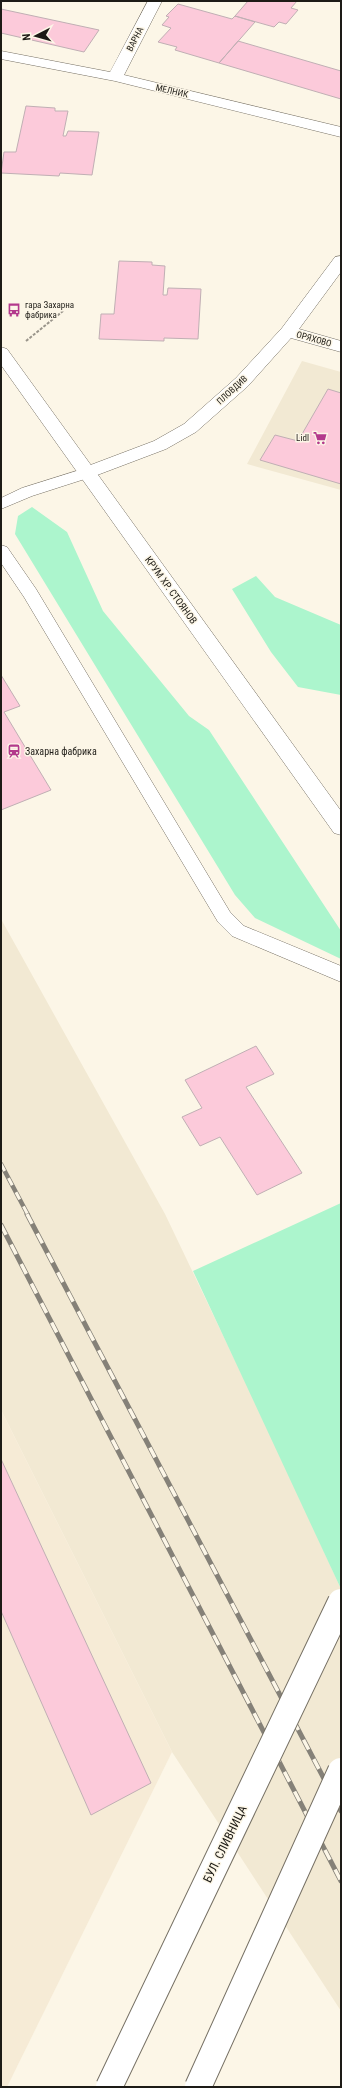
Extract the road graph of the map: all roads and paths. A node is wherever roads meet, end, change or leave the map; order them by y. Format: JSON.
{"nodes":[{"id":1,"x":155,"y":1,"type":"edge"},
{"id":2,"x":1,"y":55,"type":"edge"},
{"id":3,"x":116,"y":77,"type":"junction"},
{"id":4,"x":341,"y":132,"type":"edge"},
{"id":5,"x":341,"y":261,"type":"edge"},
{"id":6,"x":63,"y":312,"type":"dead end"},
{"id":7,"x":288,"y":332,"type":"junction"},
{"id":8,"x":341,"y":347,"type":"edge"},
{"id":9,"x":3,"y":355,"type":"edge"},
{"id":10,"x":86,"y":473,"type":"junction"},
{"id":11,"x":1,"y":504,"type":"edge"},
{"id":12,"x":1,"y":551,"type":"edge"},
{"id":13,"x":341,"y":827,"type":"edge"},
{"id":14,"x":341,"y":974,"type":"edge"},
{"id":15,"x":341,"y":1602,"type":"edge"},
{"id":16,"x":341,"y":1771,"type":"edge"},
{"id":17,"x":109,"y":2087,"type":"edge"},
{"id":18,"x":198,"y":2087,"type":"edge"}],
"edges":[{"from":1,"to":3,"type":"street","name":"ВАРНА"},
{"from":2,"to":3,"type":"street","name":"МЕЛНИК"},
{"from":3,"to":4,"type":"street","name":"МЕЛНИК"},
{"from":5,"to":7,"type":"street","name":"ПЛОВДИВ"},
{"from":6,"to":9,"type":"path"},
{"from":7,"to":8,"type":"street","name":"ОРЯХОВО"},
{"from":7,"to":10,"type":"street","name":"ПЛОВДИВ"},
{"from":9,"to":10,"type":"street","name":"КРУМ ХР. СТОЯНОВ"},
{"from":10,"to":11,"type":"lane"},
{"from":10,"to":13,"type":"street","name":"КРУМ ХР. СТОЯНОВ"},
{"from":12,"to":14,"type":"lane"},
{"from":15,"to":17,"type":"street","name":"БУЛ. СЛИВНИЦА","bridge":true},
{"from":16,"to":18,"type":"street","bridge":true}]}
